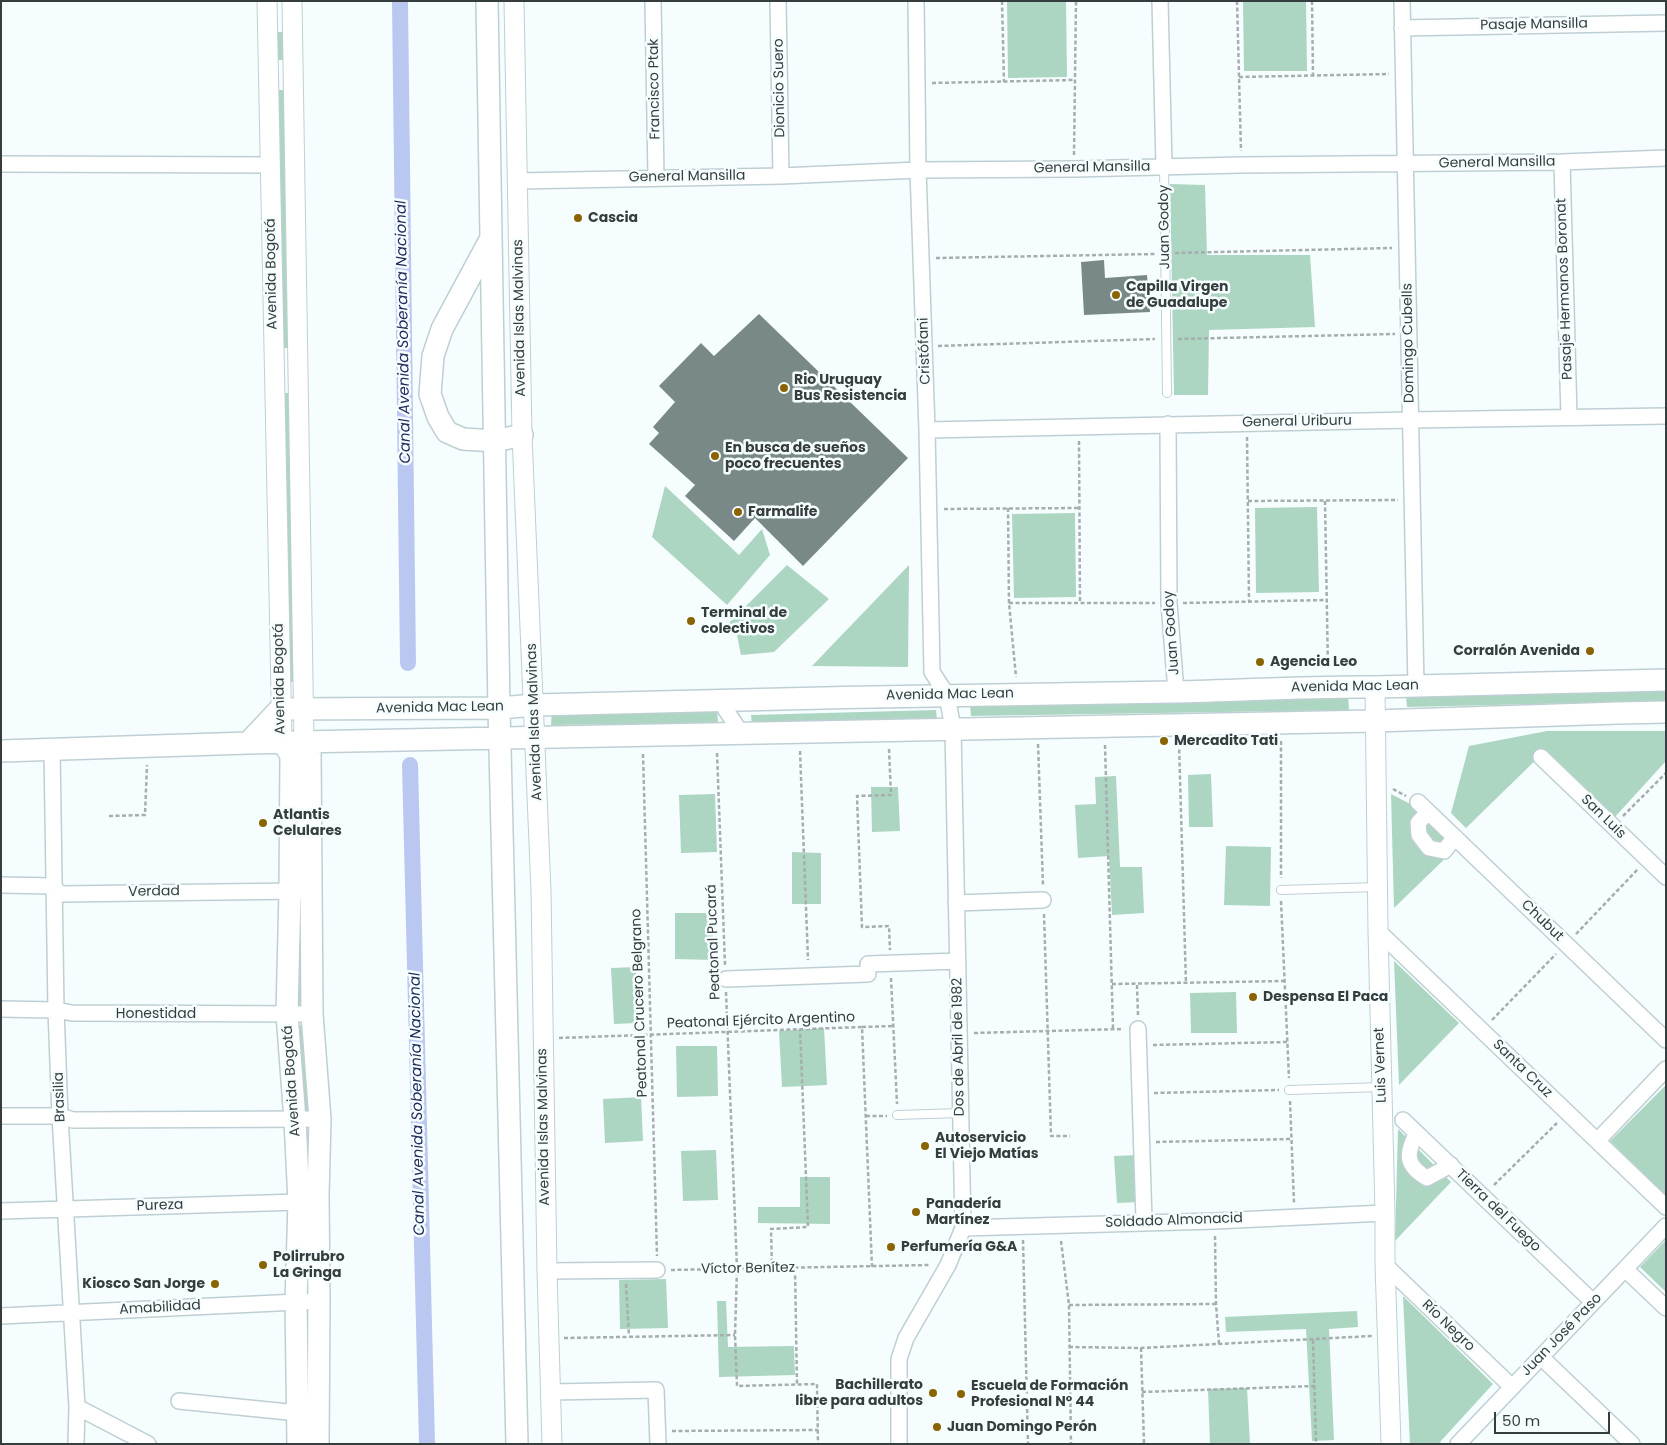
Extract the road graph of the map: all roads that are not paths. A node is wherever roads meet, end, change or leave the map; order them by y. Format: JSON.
{"nodes":[{"id":1,"x":267,"y":1,"type":"edge"},
{"id":2,"x":292,"y":1,"type":"edge"},
{"id":3,"x":487,"y":1,"type":"edge"},
{"id":4,"x":514,"y":1,"type":"edge"},
{"id":5,"x":653,"y":1,"type":"edge"},
{"id":6,"x":778,"y":1,"type":"edge"},
{"id":7,"x":916,"y":1,"type":"edge"},
{"id":8,"x":1160,"y":1,"type":"edge"},
{"id":9,"x":1402,"y":1,"type":"edge"},
{"id":10,"x":1666,"y":22,"type":"edge"},
{"id":11,"x":292,"y":24,"type":"junction"},
{"id":12,"x":268,"y":25,"type":"junction"},
{"id":13,"x":1402,"y":28,"type":"junction"},
{"id":14,"x":1666,"y":158,"type":"edge"},
{"id":15,"x":1562,"y":162,"type":"junction"},
{"id":16,"x":1405,"y":163,"type":"junction"},
{"id":17,"x":1,"y":164,"type":"edge"},
{"id":18,"x":270,"y":165,"type":"junction"},
{"id":19,"x":1164,"y":166,"type":"junction"},
{"id":20,"x":918,"y":170,"type":"junction"},
{"id":21,"x":781,"y":176,"type":"junction"},
{"id":22,"x":656,"y":177,"type":"junction"},
{"id":23,"x":518,"y":181,"type":"junction"},
{"id":24,"x":491,"y":238,"type":"junction"},
{"id":25,"x":298,"y":368,"type":"junction"},
{"id":26,"x":273,"y":371,"type":"junction"},
{"id":27,"x":1167,"y":393,"type":"dead end"},
{"id":28,"x":1666,"y":416,"type":"edge"},
{"id":29,"x":1569,"y":417,"type":"junction"},
{"id":30,"x":1410,"y":420,"type":"junction"},
{"id":31,"x":1168,"y":424,"type":"junction"},
{"id":32,"x":927,"y":430,"type":"junction"},
{"id":33,"x":522,"y":435,"type":"junction"},
{"id":34,"x":495,"y":441,"type":"junction"},
{"id":35,"x":1666,"y":680,"type":"edge"},
{"id":36,"x":1416,"y":686,"type":"junction"},
{"id":37,"x":1375,"y":687,"type":"junction"},
{"id":38,"x":1176,"y":692,"type":"junction"},
{"id":39,"x":947,"y":695,"type":"junction"},
{"id":40,"x":720,"y":701,"type":"junction"},
{"id":41,"x":535,"y":705,"type":"junction"},
{"id":42,"x":500,"y":708,"type":"junction"},
{"id":43,"x":280,"y":709,"type":"junction"},
{"id":44,"x":304,"y":709,"type":"junction"},
{"id":45,"x":1666,"y":712,"type":"edge"},
{"id":46,"x":1375,"y":722,"type":"junction"},
{"id":47,"x":953,"y":729,"type":"junction"},
{"id":48,"x":741,"y":733,"type":"junction"},
{"id":49,"x":535,"y":737,"type":"junction"},
{"id":50,"x":500,"y":738,"type":"junction"},
{"id":51,"x":282,"y":742,"type":"junction"},
{"id":52,"x":304,"y":742,"type":"junction"},
{"id":53,"x":248,"y":743,"type":"junction"},
{"id":54,"x":52,"y":749,"type":"junction"},
{"id":55,"x":1,"y":751,"type":"edge"},
{"id":56,"x":1541,"y":757,"type":"dead end"},
{"id":57,"x":1455,"y":837,"type":"junction"},
{"id":58,"x":1666,"y":876,"type":"edge"},
{"id":59,"x":1,"y":885,"type":"edge"},
{"id":60,"x":53,"y":886,"type":"junction"},
{"id":61,"x":1377,"y":887,"type":"junction"},
{"id":62,"x":1281,"y":890,"type":"road end"},
{"id":63,"x":301,"y":891,"type":"junction"},
{"id":64,"x":1043,"y":900,"type":"road end"},
{"id":65,"x":956,"y":902,"type":"junction"},
{"id":66,"x":1378,"y":931,"type":"junction"},
{"id":67,"x":958,"y":961,"type":"junction"},
{"id":68,"x":726,"y":979,"type":"road end"},
{"id":69,"x":1,"y":1009,"type":"edge"},
{"id":70,"x":56,"y":1010,"type":"junction"},
{"id":71,"x":287,"y":1014,"type":"junction"},
{"id":72,"x":312,"y":1014,"type":"junction"},
{"id":73,"x":1138,"y":1029,"type":"road end"},
{"id":74,"x":1666,"y":1040,"type":"edge"},
{"id":75,"x":1666,"y":1069,"type":"edge"},
{"id":76,"x":1382,"y":1087,"type":"junction"},
{"id":77,"x":1289,"y":1090,"type":"road end"},
{"id":78,"x":961,"y":1113,"type":"junction"},
{"id":79,"x":897,"y":1115,"type":"road end"},
{"id":80,"x":1,"y":1116,"type":"edge"},
{"id":81,"x":60,"y":1116,"type":"junction"},
{"id":82,"x":320,"y":1119,"type":"junction"},
{"id":83,"x":296,"y":1120,"type":"junction"},
{"id":84,"x":1403,"y":1120,"type":"dead end"},
{"id":85,"x":1417,"y":1134,"type":"junction"},
{"id":86,"x":1597,"y":1141,"type":"junction"},
{"id":87,"x":1451,"y":1165,"type":"junction"},
{"id":88,"x":309,"y":1199,"type":"junction"},
{"id":89,"x":1666,"y":1207,"type":"edge"},
{"id":90,"x":66,"y":1210,"type":"junction"},
{"id":91,"x":1,"y":1211,"type":"edge"},
{"id":92,"x":1385,"y":1213,"type":"junction"},
{"id":93,"x":1144,"y":1221,"type":"junction"},
{"id":94,"x":1666,"y":1226,"type":"edge"},
{"id":95,"x":963,"y":1228,"type":"junction"},
{"id":96,"x":1385,"y":1265,"type":"junction"},
{"id":97,"x":1625,"y":1269,"type":"junction"},
{"id":98,"x":657,"y":1270,"type":"road end"},
{"id":99,"x":547,"y":1271,"type":"junction"},
{"id":100,"x":319,"y":1301,"type":"junction"},
{"id":101,"x":296,"y":1302,"type":"junction"},
{"id":102,"x":1593,"y":1302,"type":"junction"},
{"id":103,"x":1666,"y":1308,"type":"edge"},
{"id":104,"x":72,"y":1312,"type":"junction"},
{"id":105,"x":1,"y":1316,"type":"edge"},
{"id":106,"x":1541,"y":1356,"type":"junction"},
{"id":107,"x":1512,"y":1387,"type":"junction"},
{"id":108,"x":551,"y":1392,"type":"junction"},
{"id":109,"x":180,"y":1401,"type":"dead end"},
{"id":110,"x":77,"y":1407,"type":"junction"},
{"id":111,"x":298,"y":1413,"type":"junction"},
{"id":112,"x":657,"y":1438,"type":"edge"},
{"id":113,"x":76,"y":1444,"type":"edge"},
{"id":114,"x":148,"y":1444,"type":"edge"},
{"id":115,"x":298,"y":1444,"type":"edge"},
{"id":116,"x":318,"y":1444,"type":"edge"},
{"id":117,"x":517,"y":1444,"type":"edge"},
{"id":118,"x":552,"y":1444,"type":"edge"},
{"id":119,"x":899,"y":1444,"type":"edge"},
{"id":120,"x":1391,"y":1444,"type":"edge"},
{"id":121,"x":1458,"y":1444,"type":"edge"},
{"id":122,"x":1632,"y":1444,"type":"edge"}],
"edges":[{"from":1,"to":12,"type":"street","name":"Avenida Bogotá"},
{"from":2,"to":11,"type":"street","name":"Avenida Bogotá"},
{"from":3,"to":24,"type":"main road","name":"Avenida Islas Malvinas"},
{"from":4,"to":23,"type":"street","name":"Avenida Islas Malvinas"},
{"from":5,"to":22,"type":"street","name":"Francisco Ptak"},
{"from":6,"to":21,"type":"street","name":"Dionicio Suero"},
{"from":7,"to":20,"type":"street","name":"Cristófani"},
{"from":8,"to":19,"type":"street","name":"Juan Godoy"},
{"from":9,"to":13,"type":"street","name":"Domingo Cubells"},
{"from":10,"to":13,"type":"street","name":"Pasaje Mansilla"},
{"from":11,"to":12,"type":"street"},
{"from":11,"to":25,"type":"street","name":"Avenida Bogotá"},
{"from":12,"to":18,"type":"street","name":"Avenida Bogotá"},
{"from":13,"to":16,"type":"street","name":"Domingo Cubells"},
{"from":14,"to":15,"type":"street","name":"General Mansilla"},
{"from":15,"to":16,"type":"street","name":"General Mansilla"},
{"from":15,"to":29,"type":"street","name":"Pasaje Hermanos Boronat"},
{"from":16,"to":19,"type":"street","name":"General Mansilla"},
{"from":16,"to":30,"type":"street","name":"Domingo Cubells"},
{"from":17,"to":18,"type":"street"},
{"from":18,"to":26,"type":"street","name":"Avenida Bogotá"},
{"from":19,"to":20,"type":"street","name":"General Mansilla"},
{"from":19,"to":27,"type":"lane","name":"Juan Godoy"},
{"from":20,"to":21,"type":"street","name":"General Mansilla"},
{"from":20,"to":32,"type":"street","name":"Cristófani"},
{"from":21,"to":22,"type":"street","name":"General Mansilla"},
{"from":22,"to":23,"type":"street","name":"General Mansilla"},
{"from":23,"to":33,"type":"street","name":"Avenida Islas Malvinas"},
{"from":24,"to":34,"type":"main road","name":"Avenida Islas Malvinas"},
{"from":24,"to":34,"type":"main road"},
{"from":25,"to":26,"type":"street"},
{"from":25,"to":44,"type":"street","name":"Avenida Bogotá"},
{"from":26,"to":43,"type":"street","name":"Avenida Bogotá"},
{"from":28,"to":29,"type":"street","name":"General Uriburu"},
{"from":29,"to":30,"type":"street","name":"General Uriburu"},
{"from":30,"to":31,"type":"street","name":"General Uriburu"},
{"from":30,"to":36,"type":"street","name":"Domingo Cubells"},
{"from":31,"to":32,"type":"street","name":"General Uriburu"},
{"from":31,"to":38,"type":"street","name":"Juan Godoy"},
{"from":32,"to":39,"type":"street","name":"Cristófani"},
{"from":33,"to":34,"type":"main road"},
{"from":33,"to":41,"type":"street","name":"Avenida Islas Malvinas"},
{"from":34,"to":42,"type":"main road","name":"Avenida Islas Malvinas"},
{"from":35,"to":36,"type":"main road","name":"Avenida Mac Lean"},
{"from":36,"to":37,"type":"main road","name":"Avenida Mac Lean"},
{"from":37,"to":38,"type":"main road","name":"Avenida Mac Lean"},
{"from":37,"to":46,"type":"street","name":"Luis Vernet"},
{"from":38,"to":39,"type":"main road","name":"Avenida Mac Lean"},
{"from":39,"to":40,"type":"main road","name":"Avenida Mac Lean"},
{"from":39,"to":47,"type":"street","name":"Dos de Abril de 1982"},
{"from":40,"to":41,"type":"main road","name":"Avenida Mac Lean"},
{"from":40,"to":48,"type":"street"},
{"from":41,"to":42,"type":"main road","name":"Avenida Mac Lean"},
{"from":41,"to":49,"type":"street","name":"Avenida Islas Malvinas"},
{"from":42,"to":44,"type":"main road","name":"Avenida Mac Lean"},
{"from":42,"to":50,"type":"main road","name":"Avenida Islas Malvinas"},
{"from":43,"to":44,"type":"main road","name":"Avenida Mac Lean"},
{"from":43,"to":51,"type":"street","name":"Avenida Bogotá"},
{"from":43,"to":53,"type":"main road"},
{"from":44,"to":52,"type":"street","name":"Avenida Bogotá"},
{"from":45,"to":46,"type":"main road"},
{"from":46,"to":47,"type":"main road"},
{"from":46,"to":61,"type":"street","name":"Luis Vernet"},
{"from":47,"to":48,"type":"main road"},
{"from":47,"to":65,"type":"street","name":"Dos de Abril de 1982"},
{"from":48,"to":49,"type":"main road"},
{"from":49,"to":50,"type":"main road"},
{"from":49,"to":99,"type":"street","name":"Avenida Islas Malvinas"},
{"from":50,"to":52,"type":"main road"},
{"from":50,"to":117,"type":"main road","name":"Avenida Islas Malvinas"},
{"from":51,"to":52,"type":"main road"},
{"from":51,"to":53,"type":"main road"},
{"from":51,"to":63,"type":"main road","name":"Avenida Bogotá"},
{"from":52,"to":63,"type":"main road","name":"Avenida Bogotá"},
{"from":53,"to":54,"type":"main road"},
{"from":54,"to":55,"type":"main road"},
{"from":54,"to":60,"type":"street","name":"Brasilia"},
{"from":56,"to":58,"type":"street","name":"San Luis"},
{"from":57,"to":57,"type":"street","name":"Chubut"},
{"from":57,"to":74,"type":"street","name":"Chubut"},
{"from":59,"to":60,"type":"street","name":"Verdad"},
{"from":60,"to":63,"type":"street","name":"Verdad"},
{"from":60,"to":70,"type":"street","name":"Brasilia"},
{"from":61,"to":62,"type":"lane"},
{"from":61,"to":66,"type":"street","name":"Luis Vernet"},
{"from":63,"to":71,"type":"main road","name":"Avenida Bogotá"},
{"from":63,"to":72,"type":"main road","name":"Avenida Bogotá"},
{"from":64,"to":65,"type":"street"},
{"from":65,"to":67,"type":"street","name":"Dos de Abril de 1982"},
{"from":66,"to":76,"type":"street","name":"Luis Vernet"},
{"from":66,"to":86,"type":"street","name":"Santa Cruz"},
{"from":67,"to":68,"type":"street"},
{"from":67,"to":78,"type":"street","name":"Dos de Abril de 1982"},
{"from":69,"to":70,"type":"street","name":"Honestidad"},
{"from":70,"to":71,"type":"street","name":"Honestidad"},
{"from":70,"to":81,"type":"street","name":"Brasilia"},
{"from":71,"to":72,"type":"street","name":"Honestidad"},
{"from":71,"to":83,"type":"main road","name":"Avenida Bogotá"},
{"from":72,"to":82,"type":"main road","name":"Avenida Bogotá"},
{"from":73,"to":93,"type":"street"},
{"from":75,"to":86,"type":"street"},
{"from":76,"to":77,"type":"lane"},
{"from":76,"to":92,"type":"street","name":"Luis Vernet"},
{"from":78,"to":79,"type":"lane"},
{"from":78,"to":95,"type":"street","name":"Dos de Abril de 1982"},
{"from":80,"to":81,"type":"street"},
{"from":81,"to":83,"type":"street"},
{"from":81,"to":90,"type":"street","name":"Brasilia"},
{"from":82,"to":83,"type":"street"},
{"from":82,"to":88,"type":"main road","name":"Avenida Bogotá"},
{"from":83,"to":88,"type":"main road","name":"Avenida Bogotá"},
{"from":84,"to":85,"type":"street","name":"Tierra del Fuego"},
{"from":85,"to":87,"type":"street","name":"Tierra del Fuego"},
{"from":85,"to":87,"type":"street"},
{"from":86,"to":89,"type":"street","name":"Santa Cruz"},
{"from":87,"to":102,"type":"street","name":"Tierra del Fuego"},
{"from":88,"to":90,"type":"street","name":"Pureza"},
{"from":88,"to":100,"type":"main road","name":"Avenida Bogotá"},
{"from":88,"to":101,"type":"main road","name":"Avenida Bogotá"},
{"from":90,"to":91,"type":"street","name":"Pureza"},
{"from":90,"to":104,"type":"street","name":"Brasilia"},
{"from":92,"to":93,"type":"street","name":"Soldado Almonacid"},
{"from":92,"to":96,"type":"street","name":"Luis Vernet"},
{"from":93,"to":95,"type":"street","name":"Soldado Almonacid"},
{"from":94,"to":97,"type":"street","name":"Juan José Paso"},
{"from":95,"to":119,"type":"street","name":"Dos de Abril de 1982"},
{"from":96,"to":107,"type":"street","name":"Río Negro"},
{"from":96,"to":120,"type":"street","name":"Luis Vernet"},
{"from":97,"to":102,"type":"street","name":"Juan José Paso"},
{"from":97,"to":103,"type":"street"},
{"from":98,"to":99,"type":"street"},
{"from":99,"to":108,"type":"street","name":"Avenida Islas Malvinas"},
{"from":100,"to":101,"type":"street","name":"Amabilidad"},
{"from":100,"to":116,"type":"main road","name":"Avenida Bogotá"},
{"from":101,"to":104,"type":"street","name":"Amabilidad"},
{"from":101,"to":111,"type":"main road","name":"Avenida Bogotá"},
{"from":102,"to":106,"type":"street","name":"Juan José Paso"},
{"from":104,"to":105,"type":"street","name":"Amabilidad"},
{"from":104,"to":110,"type":"street","name":"Brasilia"},
{"from":106,"to":107,"type":"street","name":"Juan José Paso"},
{"from":106,"to":122,"type":"street"},
{"from":107,"to":121,"type":"street","name":"Juan José Paso"},
{"from":108,"to":112,"type":"street"},
{"from":108,"to":118,"type":"street","name":"Avenida Islas Malvinas"},
{"from":109,"to":111,"type":"street"},
{"from":110,"to":113,"type":"street","name":"Brasilia"},
{"from":110,"to":114,"type":"street"},
{"from":111,"to":115,"type":"main road","name":"Avenida Bogotá"}]}
